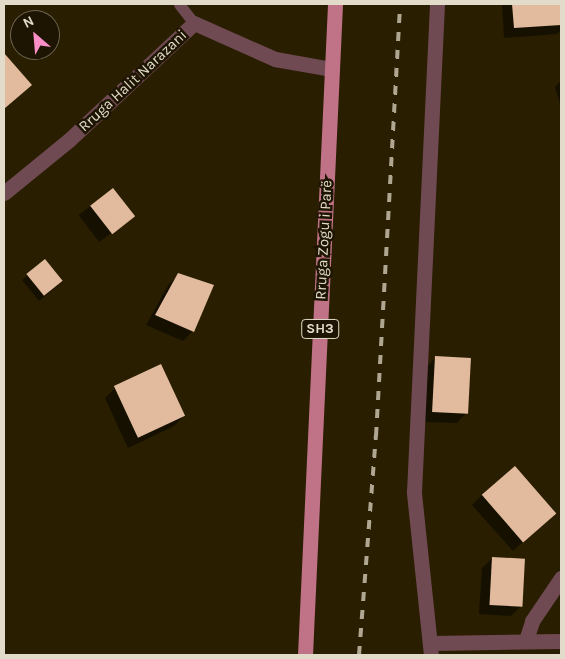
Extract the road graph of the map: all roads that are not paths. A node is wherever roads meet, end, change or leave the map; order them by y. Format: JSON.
{"nodes":[{"id":1,"x":179,"y":4,"type":"edge"},
{"id":2,"x":335,"y":4,"type":"edge"},
{"id":3,"x":437,"y":4,"type":"edge"},
{"id":4,"x":194,"y":23,"type":"junction"},
{"id":5,"x":332,"y":68,"type":"junction"},
{"id":6,"x":4,"y":193,"type":"edge"},
{"id":7,"x":561,"y":578,"type":"edge"},
{"id":8,"x":526,"y":640,"type":"junction"},
{"id":9,"x":561,"y":641,"type":"edge"},
{"id":10,"x":431,"y":649,"type":"edge"},
{"id":11,"x":305,"y":655,"type":"edge"}],
"edges":[{"from":1,"to":4,"type":"lane"},
{"from":2,"to":5,"type":"main road","name":"Rruga Zogu i Parë","number":"SH3"},
{"from":3,"to":10,"type":"street"},
{"from":4,"to":5,"type":"street","name":"Rruga Halit Narazani"},
{"from":4,"to":6,"type":"street","name":"Rruga Halit Narazani"},
{"from":5,"to":11,"type":"main road","name":"Rruga Zogu i Parë","number":"SH3"},
{"from":7,"to":8,"type":"street"},
{"from":8,"to":9,"type":"street"},
{"from":8,"to":10,"type":"street"}]}
